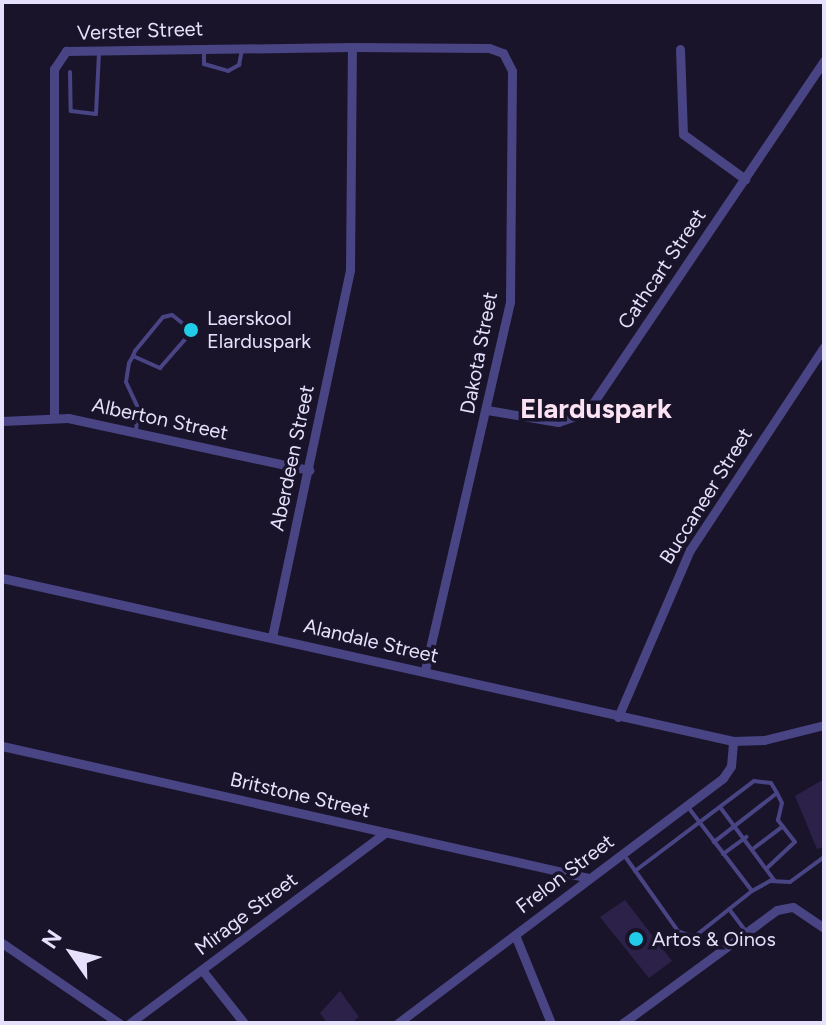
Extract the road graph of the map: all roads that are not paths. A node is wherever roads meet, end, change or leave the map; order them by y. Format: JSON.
{"nodes":[{"id":1,"x":204,"y":47,"type":"junction"},
{"id":2,"x":243,"y":47,"type":"junction"},
{"id":3,"x":352,"y":47,"type":"junction"},
{"id":4,"x":489,"y":48,"type":"joint"},
{"id":5,"x":99,"y":49,"type":"junction"},
{"id":6,"x":680,"y":49,"type":"dead end"},
{"id":7,"x":824,"y":60,"type":"edge"},
{"id":8,"x":70,"y":72,"type":"dead end"},
{"id":9,"x":745,"y":179,"type":"junction"},
{"id":10,"x":824,"y":347,"type":"edge"},
{"id":11,"x":133,"y":356,"type":"junction"},
{"id":12,"x":487,"y":410,"type":"junction"},
{"id":13,"x":54,"y":416,"type":"junction"},
{"id":14,"x":2,"y":421,"type":"edge"},
{"id":15,"x":136,"y":431,"type":"junction"},
{"id":16,"x":309,"y":470,"type":"junction"},
{"id":17,"x":2,"y":578,"type":"edge"},
{"id":18,"x":272,"y":637,"type":"junction"},
{"id":19,"x":425,"y":671,"type":"junction"},
{"id":20,"x":618,"y":717,"type":"junction"},
{"id":21,"x":824,"y":725,"type":"edge"},
{"id":22,"x":733,"y":741,"type":"junction"},
{"id":23,"x":2,"y":746,"type":"edge"},
{"id":24,"x":777,"y":793,"type":"junction"},
{"id":25,"x":687,"y":805,"type":"junction"},
{"id":26,"x":720,"y":807,"type":"junction"},
{"id":27,"x":700,"y":824,"type":"junction"},
{"id":28,"x":737,"y":825,"type":"junction"},
{"id":29,"x":783,"y":826,"type":"junction"},
{"id":30,"x":385,"y":833,"type":"junction"},
{"id":31,"x":746,"y":837,"type":"junction"},
{"id":32,"x":714,"y":842,"type":"junction"},
{"id":33,"x":754,"y":848,"type":"junction"},
{"id":34,"x":622,"y":853,"type":"junction"},
{"id":35,"x":723,"y":854,"type":"junction"},
{"id":36,"x":824,"y":857,"type":"edge"},
{"id":37,"x":767,"y":868,"type":"junction"},
{"id":38,"x":635,"y":871,"type":"junction"},
{"id":39,"x":589,"y":878,"type":"junction"},
{"id":40,"x":774,"y":880,"type":"junction"},
{"id":41,"x":752,"y":891,"type":"junction"},
{"id":42,"x":729,"y":909,"type":"junction"},
{"id":43,"x":824,"y":928,"type":"edge"},
{"id":44,"x":747,"y":932,"type":"junction"},
{"id":45,"x":515,"y":935,"type":"junction"},
{"id":46,"x":2,"y":943,"type":"edge"},
{"id":47,"x":202,"y":970,"type":"junction"},
{"id":48,"x":119,"y":1023,"type":"edge"},
{"id":49,"x":130,"y":1023,"type":"edge"},
{"id":50,"x":244,"y":1023,"type":"edge"},
{"id":51,"x":398,"y":1023,"type":"edge"},
{"id":52,"x":551,"y":1023,"type":"edge"},
{"id":53,"x":623,"y":1023,"type":"edge"}],
"edges":[{"from":1,"to":2,"type":"street","name":"Verster Street"},
{"from":1,"to":2,"type":"lane"},
{"from":1,"to":5,"type":"street","name":"Verster Street"},
{"from":2,"to":3,"type":"street","name":"Verster Street"},
{"from":3,"to":4,"type":"street","name":"Verster Street"},
{"from":3,"to":16,"type":"street","name":"Aberdeen Street"},
{"from":4,"to":12,"type":"street","name":"Dakota Street"},
{"from":5,"to":8,"type":"lane"},
{"from":5,"to":13,"type":"street","name":"Verster Street"},
{"from":6,"to":9,"type":"street"},
{"from":7,"to":9,"type":"street","name":"Cathcart Street"},
{"from":9,"to":12,"type":"street","name":"Cathcart Street"},
{"from":10,"to":20,"type":"street","name":"Buccaneer Street"},
{"from":11,"to":11,"type":"lane"},
{"from":11,"to":15,"type":"lane"},
{"from":12,"to":19,"type":"street","name":"Dakota Street"},
{"from":13,"to":14,"type":"street","name":"Alberton Street"},
{"from":13,"to":15,"type":"street","name":"Alberton Street"},
{"from":15,"to":16,"type":"street","name":"Alberton Street"},
{"from":16,"to":18,"type":"street","name":"Aberdeen Street"},
{"from":17,"to":18,"type":"street","name":"Alandale Street"},
{"from":18,"to":19,"type":"street","name":"Alandale Street"},
{"from":19,"to":20,"type":"street","name":"Alandale Street"},
{"from":20,"to":22,"type":"street","name":"Alandale Street"},
{"from":21,"to":22,"type":"street","name":"Alandale Street"},
{"from":22,"to":25,"type":"street","name":"Frelon Street"},
{"from":23,"to":30,"type":"street","name":"Britstone Street"},
{"from":24,"to":26,"type":"lane"},
{"from":24,"to":28,"type":"lane"},
{"from":24,"to":29,"type":"lane"},
{"from":25,"to":27,"type":"lane"},
{"from":25,"to":34,"type":"street","name":"Frelon Street"},
{"from":26,"to":27,"type":"lane"},
{"from":26,"to":28,"type":"lane"},
{"from":27,"to":32,"type":"lane"},
{"from":27,"to":38,"type":"lane"},
{"from":28,"to":31,"type":"lane"},
{"from":28,"to":32,"type":"lane"},
{"from":29,"to":33,"type":"lane"},
{"from":29,"to":37,"type":"lane"},
{"from":30,"to":39,"type":"street","name":"Britstone Street"},
{"from":30,"to":47,"type":"street","name":"Mirage Street"},
{"from":31,"to":33,"type":"lane"},
{"from":31,"to":35,"type":"lane"},
{"from":32,"to":35,"type":"lane"},
{"from":33,"to":37,"type":"lane"},
{"from":34,"to":38,"type":"lane"},
{"from":34,"to":39,"type":"street","name":"Frelon Street"},
{"from":35,"to":41,"type":"lane"},
{"from":36,"to":40,"type":"lane"},
{"from":37,"to":40,"type":"lane"},
{"from":38,"to":42,"type":"lane"},
{"from":39,"to":45,"type":"street","name":"Frelon Street"},
{"from":40,"to":41,"type":"lane"},
{"from":41,"to":42,"type":"lane"},
{"from":42,"to":44,"type":"lane"},
{"from":43,"to":44,"type":"street"},
{"from":44,"to":53,"type":"street"},
{"from":45,"to":51,"type":"street","name":"Frelon Street"},
{"from":45,"to":52,"type":"street"},
{"from":46,"to":48,"type":"street"},
{"from":47,"to":49,"type":"street","name":"Mirage Street"},
{"from":47,"to":50,"type":"street"}]}
